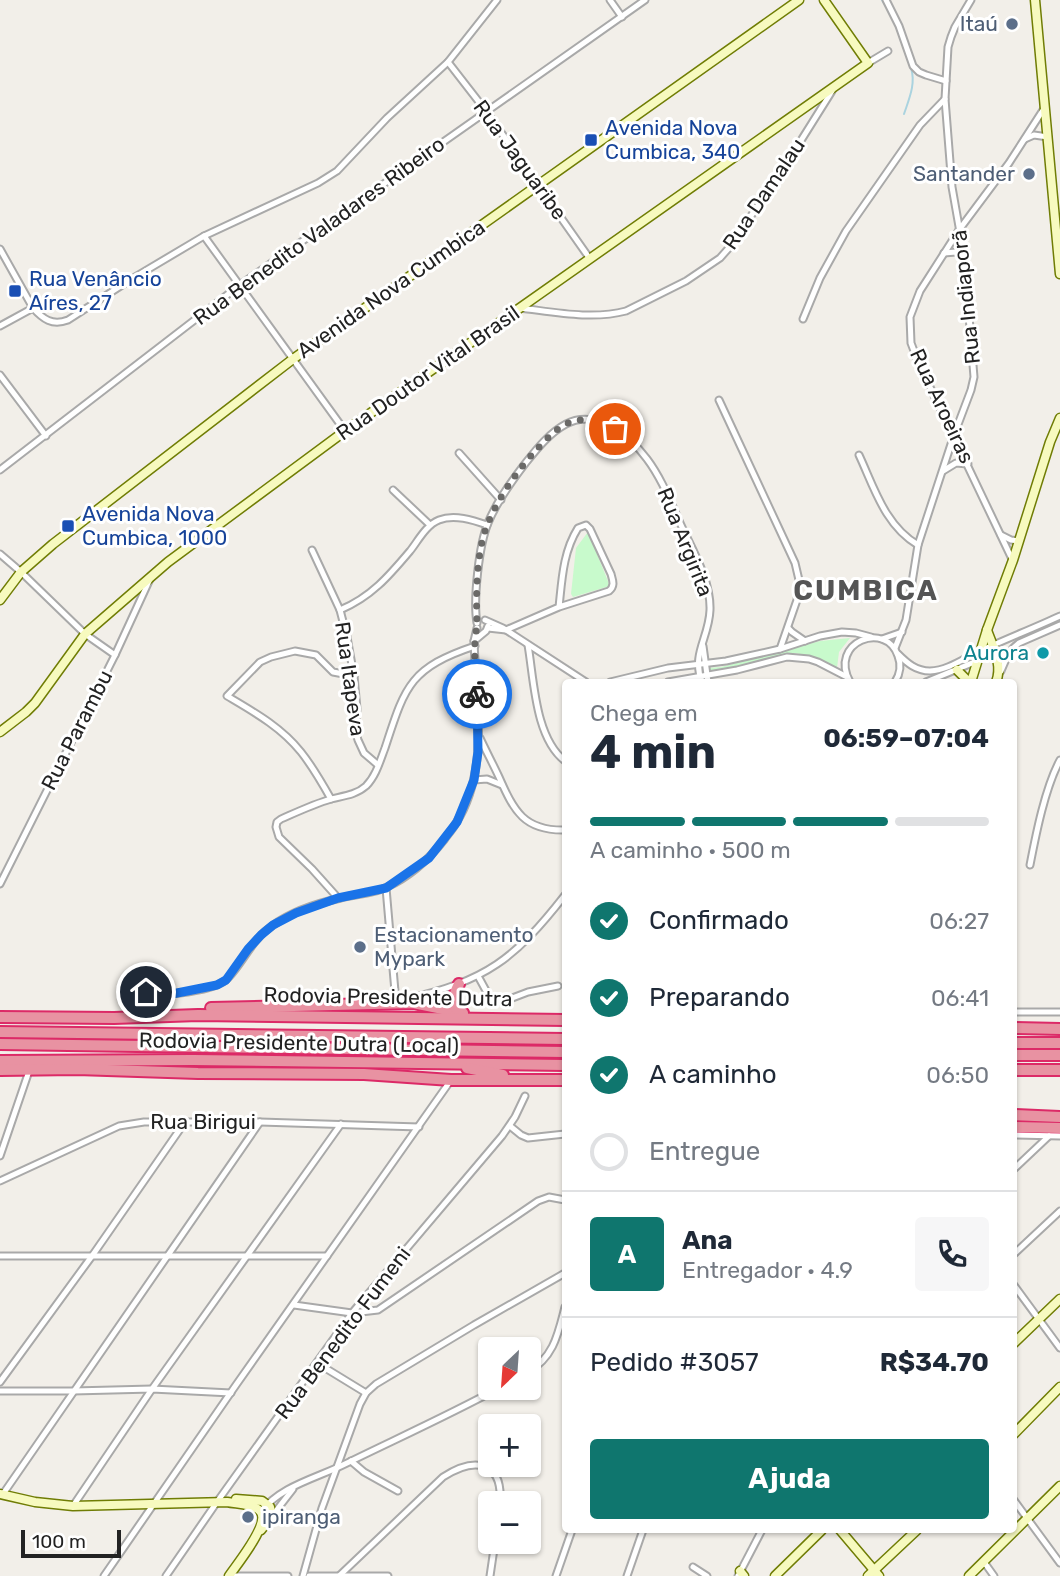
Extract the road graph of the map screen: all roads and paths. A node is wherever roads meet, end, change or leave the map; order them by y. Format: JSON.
{"nodes":[{"id":1,"x":498,"y":0,"type":"edge"},
{"id":2,"x":610,"y":0,"type":"edge"},
{"id":3,"x":645,"y":0,"type":"edge"},
{"id":4,"x":799,"y":0,"type":"edge"},
{"id":5,"x":824,"y":0,"type":"edge"},
{"id":6,"x":886,"y":0,"type":"edge"},
{"id":7,"x":971,"y":0,"type":"edge"},
{"id":8,"x":1035,"y":0,"type":"edge"},
{"id":9,"x":622,"y":17,"type":"junction"},
{"id":10,"x":888,"y":51,"type":"dead end"},
{"id":11,"x":448,"y":62,"type":"junction"},
{"id":12,"x":868,"y":63,"type":"junction"},
{"id":13,"x":946,"y":81,"type":"junction"},
{"id":14,"x":833,"y":90,"type":"junction"},
{"id":15,"x":945,"y":99,"type":"junction"},
{"id":16,"x":1045,"y":107,"type":"junction"},
{"id":17,"x":486,"y":111,"type":"junction"},
{"id":18,"x":1048,"y":137,"type":"junction"},
{"id":19,"x":1025,"y":139,"type":"junction"},
{"id":20,"x":539,"y":184,"type":"junction"},
{"id":21,"x":959,"y":230,"type":"junction"},
{"id":22,"x":204,"y":236,"type":"junction"},
{"id":23,"x":1,"y":253,"type":"edge"},
{"id":24,"x":944,"y":253,"type":"junction"},
{"id":25,"x":964,"y":255,"type":"junction"},
{"id":26,"x":590,"y":259,"type":"junction"},
{"id":27,"x":1060,"y":274,"type":"edge"},
{"id":28,"x":240,"y":285,"type":"junction"},
{"id":29,"x":33,"y":308,"type":"junction"},
{"id":30,"x":520,"y":308,"type":"junction"},
{"id":31,"x":803,"y":319,"type":"dead end"},
{"id":32,"x":0,"y":326,"type":"edge"},
{"id":33,"x":293,"y":359,"type":"junction"},
{"id":34,"x":0,"y":374,"type":"edge"},
{"id":35,"x":719,"y":400,"type":"dead end"},
{"id":36,"x":1060,"y":418,"type":"edge"},
{"id":37,"x":345,"y":431,"type":"junction"},
{"id":38,"x":954,"y":435,"type":"junction"},
{"id":39,"x":46,"y":436,"type":"junction"},
{"id":40,"x":1060,"y":438,"type":"edge"},
{"id":41,"x":1048,"y":452,"type":"junction"},
{"id":42,"x":459,"y":453,"type":"dead end"},
{"id":43,"x":859,"y":454,"type":"dead end"},
{"id":44,"x":968,"y":464,"type":"junction"},
{"id":45,"x":0,"y":470,"type":"edge"},
{"id":46,"x":943,"y":471,"type":"junction"},
{"id":47,"x":393,"y":490,"type":"dead end"},
{"id":48,"x":501,"y":500,"type":"junction"},
{"id":49,"x":430,"y":525,"type":"junction"},
{"id":50,"x":487,"y":525,"type":"junction"},
{"id":51,"x":1001,"y":535,"type":"junction"},
{"id":52,"x":1019,"y":541,"type":"junction"},
{"id":53,"x":918,"y":545,"type":"junction"},
{"id":54,"x":312,"y":550,"type":"dead end"},
{"id":55,"x":0,"y":555,"type":"edge"},
{"id":56,"x":1013,"y":560,"type":"junction"},
{"id":57,"x":21,"y":572,"type":"junction"},
{"id":58,"x":152,"y":575,"type":"junction"},
{"id":59,"x":0,"y":599,"type":"edge"},
{"id":60,"x":559,"y":607,"type":"junction"},
{"id":61,"x":340,"y":610,"type":"junction"},
{"id":62,"x":1060,"y":617,"type":"edge"},
{"id":63,"x":480,"y":623,"type":"junction"},
{"id":64,"x":1060,"y":625,"type":"edge"},
{"id":65,"x":788,"y":628,"type":"junction"},
{"id":66,"x":485,"y":630,"type":"junction"},
{"id":67,"x":506,"y":630,"type":"junction"},
{"id":68,"x":987,"y":630,"type":"junction"},
{"id":69,"x":902,"y":632,"type":"junction"},
{"id":70,"x":85,"y":634,"type":"junction"},
{"id":71,"x":871,"y":637,"type":"junction"},
{"id":72,"x":882,"y":639,"type":"junction"},
{"id":73,"x":805,"y":641,"type":"junction"},
{"id":74,"x":475,"y":644,"type":"junction"},
{"id":75,"x":528,"y":645,"type":"junction"},
{"id":76,"x":993,"y":646,"type":"junction"},
{"id":77,"x":780,"y":649,"type":"junction"},
{"id":78,"x":981,"y":650,"type":"junction"},
{"id":79,"x":896,"y":651,"type":"junction"},
{"id":80,"x":542,"y":654,"type":"junction"},
{"id":81,"x":115,"y":655,"type":"junction"},
{"id":82,"x":977,"y":661,"type":"junction"},
{"id":83,"x":531,"y":664,"type":"junction"},
{"id":84,"x":701,"y":664,"type":"junction"},
{"id":85,"x":957,"y":670,"type":"junction"},
{"id":86,"x":354,"y":676,"type":"junction"},
{"id":87,"x":998,"y":678,"type":"edge"},
{"id":88,"x":581,"y":679,"type":"edge"},
{"id":89,"x":622,"y":679,"type":"edge"},
{"id":90,"x":701,"y":679,"type":"edge"},
{"id":91,"x":708,"y":679,"type":"edge"},
{"id":92,"x":846,"y":679,"type":"edge"},
{"id":93,"x":848,"y":679,"type":"edge"},
{"id":94,"x":897,"y":679,"type":"edge"},
{"id":95,"x":934,"y":679,"type":"edge"},
{"id":96,"x":967,"y":679,"type":"edge"},
{"id":97,"x":971,"y":679,"type":"edge"},
{"id":98,"x":0,"y":732,"type":"edge"},
{"id":99,"x":478,"y":734,"type":"junction"},
{"id":100,"x":562,"y":758,"type":"edge"},
{"id":101,"x":477,"y":760,"type":"junction"},
{"id":102,"x":1060,"y":760,"type":"edge"},
{"id":103,"x":491,"y":763,"type":"junction"},
{"id":104,"x":379,"y":765,"type":"junction"},
{"id":105,"x":474,"y":780,"type":"junction"},
{"id":106,"x":502,"y":785,"type":"junction"},
{"id":107,"x":331,"y":799,"type":"junction"},
{"id":108,"x":562,"y":830,"type":"edge"},
{"id":109,"x":1030,"y":865,"type":"dead end"},
{"id":110,"x":0,"y":884,"type":"edge"},
{"id":111,"x":386,"y":888,"type":"junction"},
{"id":112,"x":338,"y":898,"type":"junction"},
{"id":113,"x":562,"y":899,"type":"edge"},
{"id":114,"x":478,"y":976,"type":"junction"},
{"id":115,"x":459,"y":984,"type":"junction"},
{"id":116,"x":558,"y":985,"type":"dead end"},
{"id":117,"x":146,"y":992,"type":"dead end"},
{"id":118,"x":396,"y":1002,"type":"junction"},
{"id":119,"x":459,"y":1012,"type":"junction"},
{"id":120,"x":1017,"y":1012,"type":"edge"},
{"id":121,"x":1060,"y":1012,"type":"edge"},
{"id":122,"x":0,"y":1017,"type":"edge"},
{"id":123,"x":114,"y":1018,"type":"junction"},
{"id":124,"x":500,"y":1018,"type":"junction"},
{"id":125,"x":562,"y":1020,"type":"edge"},
{"id":126,"x":1017,"y":1028,"type":"edge"},
{"id":127,"x":1060,"y":1029,"type":"edge"},
{"id":128,"x":0,"y":1032,"type":"edge"},
{"id":129,"x":562,"y":1039,"type":"edge"},
{"id":130,"x":1017,"y":1043,"type":"edge"},
{"id":131,"x":1060,"y":1043,"type":"edge"},
{"id":132,"x":0,"y":1044,"type":"edge"},
{"id":133,"x":562,"y":1052,"type":"edge"},
{"id":134,"x":0,"y":1055,"type":"edge"},
{"id":135,"x":1017,"y":1055,"type":"edge"},
{"id":136,"x":1060,"y":1055,"type":"edge"},
{"id":137,"x":0,"y":1061,"type":"edge"},
{"id":138,"x":32,"y":1061,"type":"junction"},
{"id":139,"x":444,"y":1064,"type":"junction"},
{"id":140,"x":562,"y":1065,"type":"edge"},
{"id":141,"x":1017,"y":1069,"type":"edge"},
{"id":142,"x":0,"y":1070,"type":"edge"},
{"id":143,"x":1060,"y":1070,"type":"edge"},
{"id":144,"x":28,"y":1074,"type":"dead end"},
{"id":145,"x":451,"y":1080,"type":"junction"},
{"id":146,"x":562,"y":1080,"type":"edge"},
{"id":147,"x":562,"y":1080,"type":"edge"},
{"id":148,"x":525,"y":1096,"type":"dead end"},
{"id":149,"x":1017,"y":1115,"type":"edge"},
{"id":150,"x":1060,"y":1117,"type":"edge"},
{"id":151,"x":185,"y":1122,"type":"junction"},
{"id":152,"x":260,"y":1122,"type":"junction"},
{"id":153,"x":341,"y":1124,"type":"junction"},
{"id":154,"x":510,"y":1126,"type":"junction"},
{"id":155,"x":419,"y":1127,"type":"junction"},
{"id":156,"x":1017,"y":1127,"type":"edge"},
{"id":157,"x":1060,"y":1128,"type":"edge"},
{"id":158,"x":562,"y":1134,"type":"edge"},
{"id":159,"x":1017,"y":1135,"type":"edge"},
{"id":160,"x":1049,"y":1136,"type":"junction"},
{"id":161,"x":1060,"y":1136,"type":"edge"},
{"id":162,"x":0,"y":1156,"type":"edge"},
{"id":163,"x":1017,"y":1166,"type":"edge"},
{"id":164,"x":0,"y":1181,"type":"edge"},
{"id":165,"x":562,"y":1199,"type":"edge"},
{"id":166,"x":1060,"y":1211,"type":"edge"},
{"id":167,"x":1017,"y":1251,"type":"edge"},
{"id":168,"x":168,"y":1255,"type":"junction"},
{"id":169,"x":0,"y":1256,"type":"edge"},
{"id":170,"x":92,"y":1256,"type":"junction"},
{"id":171,"x":327,"y":1256,"type":"junction"},
{"id":172,"x":245,"y":1257,"type":"junction"},
{"id":173,"x":562,"y":1275,"type":"edge"},
{"id":174,"x":1017,"y":1289,"type":"edge"},
{"id":175,"x":1060,"y":1299,"type":"edge"},
{"id":176,"x":293,"y":1306,"type":"junction"},
{"id":177,"x":352,"y":1313,"type":"junction"},
{"id":178,"x":562,"y":1317,"type":"edge"},
{"id":179,"x":1040,"y":1319,"type":"junction"},
{"id":180,"x":1017,"y":1340,"type":"edge"},
{"id":181,"x":1060,"y":1348,"type":"edge"},
{"id":182,"x":317,"y":1363,"type":"junction"},
{"id":183,"x":541,"y":1365,"type":"edge"},
{"id":184,"x":0,"y":1382,"type":"edge"},
{"id":185,"x":1060,"y":1387,"type":"edge"},
{"id":186,"x":152,"y":1389,"type":"junction"},
{"id":187,"x":0,"y":1391,"type":"edge"},
{"id":188,"x":73,"y":1391,"type":"junction"},
{"id":189,"x":231,"y":1393,"type":"junction"},
{"id":190,"x":366,"y":1393,"type":"junction"},
{"id":191,"x":478,"y":1398,"type":"edge"},
{"id":192,"x":1017,"y":1431,"type":"edge"},
{"id":193,"x":351,"y":1461,"type":"junction"},
{"id":194,"x":335,"y":1469,"type":"junction"},
{"id":195,"x":295,"y":1486,"type":"junction"},
{"id":196,"x":1060,"y":1486,"type":"edge"},
{"id":197,"x":398,"y":1491,"type":"dead end"},
{"id":198,"x":500,"y":1491,"type":"edge"},
{"id":199,"x":1,"y":1494,"type":"edge"},
{"id":200,"x":217,"y":1502,"type":"junction"},
{"id":201,"x":227,"y":1502,"type":"junction"},
{"id":202,"x":267,"y":1503,"type":"junction"},
{"id":203,"x":153,"y":1504,"type":"junction"},
{"id":204,"x":1017,"y":1504,"type":"edge"},
{"id":205,"x":73,"y":1506,"type":"junction"},
{"id":206,"x":261,"y":1512,"type":"junction"},
{"id":207,"x":272,"y":1516,"type":"junction"},
{"id":208,"x":1027,"y":1518,"type":"junction"},
{"id":209,"x":1017,"y":1528,"type":"edge"},
{"id":210,"x":258,"y":1533,"type":"junction"},
{"id":211,"x":571,"y":1533,"type":"edge"},
{"id":212,"x":642,"y":1533,"type":"edge"},
{"id":213,"x":760,"y":1533,"type":"edge"},
{"id":214,"x":819,"y":1533,"type":"edge"},
{"id":215,"x":842,"y":1533,"type":"edge"},
{"id":216,"x":914,"y":1533,"type":"edge"},
{"id":217,"x":1012,"y":1533,"type":"edge"},
{"id":218,"x":493,"y":1554,"type":"edge"},
{"id":219,"x":984,"y":1562,"type":"junction"},
{"id":220,"x":1060,"y":1563,"type":"edge"},
{"id":221,"x":693,"y":1567,"type":"dead end"},
{"id":222,"x":740,"y":1574,"type":"edge"},
{"id":223,"x":874,"y":1574,"type":"edge"},
{"id":224,"x":104,"y":1576,"type":"edge"},
{"id":225,"x":166,"y":1576,"type":"edge"},
{"id":226,"x":229,"y":1576,"type":"edge"},
{"id":227,"x":288,"y":1576,"type":"edge"},
{"id":228,"x":303,"y":1576,"type":"edge"},
{"id":229,"x":309,"y":1576,"type":"edge"},
{"id":230,"x":339,"y":1576,"type":"edge"},
{"id":231,"x":388,"y":1576,"type":"edge"},
{"id":232,"x":490,"y":1576,"type":"edge"},
{"id":233,"x":556,"y":1576,"type":"edge"},
{"id":234,"x":627,"y":1576,"type":"edge"},
{"id":235,"x":706,"y":1576,"type":"edge"},
{"id":236,"x":775,"y":1576,"type":"edge"},
{"id":237,"x":969,"y":1576,"type":"edge"},
{"id":238,"x":994,"y":1576,"type":"edge"}],
"edges":[{"from":1,"to":11,"type":"street"},
{"from":2,"to":9,"type":"street"},
{"from":3,"to":9,"type":"street","name":"Rua Benedito Valadares Ribeiro"},
{"from":4,"to":20,"type":"street","name":"Avenida Nova Cumbica"},
{"from":5,"to":12,"type":"street"},
{"from":6,"to":13,"type":"street"},
{"from":7,"to":13,"type":"street","name":"Rua Indiaporã"},
{"from":8,"to":16,"type":"street"},
{"from":9,"to":17,"type":"street","name":"Rua Benedito Valadares Ribeiro"},
{"from":10,"to":12,"type":"street","name":"Rua Doutor Vital Brasil"},
{"from":11,"to":17,"type":"street","name":"Rua Jaguaribe"},
{"from":11,"to":22,"type":"street"},
{"from":12,"to":14,"type":"street","name":"Rua Doutor Vital Brasil"},
{"from":13,"to":15,"type":"street","name":"Rua Indiaporã"},
{"from":14,"to":26,"type":"street","name":"Rua Doutor Vital Brasil"},
{"from":14,"to":30,"type":"street","name":"Rua Damalau"},
{"from":15,"to":21,"type":"street","name":"Rua Indiaporã"},
{"from":15,"to":31,"type":"street"},
{"from":16,"to":18,"type":"street"},
{"from":16,"to":19,"type":"street","name":"Rua Aroeiras"},
{"from":17,"to":20,"type":"street","name":"Rua Jaguaribe"},
{"from":17,"to":28,"type":"street","name":"Rua Benedito Valadares Ribeiro"},
{"from":18,"to":19,"type":"street"},
{"from":18,"to":27,"type":"street"},
{"from":19,"to":21,"type":"street","name":"Rua Aroeiras"},
{"from":20,"to":26,"type":"street","name":"Rua Jaguaribe"},
{"from":20,"to":33,"type":"street","name":"Avenida Nova Cumbica"},
{"from":21,"to":24,"type":"street","name":"Rua Aroeiras"},
{"from":21,"to":25,"type":"street","name":"Rua Indiaporã"},
{"from":22,"to":28,"type":"street"},
{"from":22,"to":29,"type":"street"},
{"from":23,"to":29,"type":"street"},
{"from":24,"to":25,"type":"street"},
{"from":24,"to":38,"type":"street","name":"Rua Aroeiras"},
{"from":25,"to":38,"type":"street","name":"Rua Indiaporã"},
{"from":26,"to":30,"type":"street","name":"Rua Doutor Vital Brasil"},
{"from":28,"to":33,"type":"street"},
{"from":28,"to":39,"type":"street","name":"Rua Benedito Valadares Ribeiro"},
{"from":29,"to":32,"type":"street"},
{"from":30,"to":37,"type":"street","name":"Rua Doutor Vital Brasil"},
{"from":33,"to":37,"type":"street"},
{"from":33,"to":57,"type":"street","name":"Avenida Nova Cumbica"},
{"from":34,"to":39,"type":"street"},
{"from":35,"to":65,"type":"street"},
{"from":36,"to":41,"type":"street"},
{"from":37,"to":58,"type":"street","name":"Rua Doutor Vital Brasil"},
{"from":38,"to":44,"type":"street","name":"Rua Aroeiras"},
{"from":38,"to":46,"type":"street","name":"Rua Indiaporã"},
{"from":39,"to":45,"type":"street","name":"Rua Benedito Valadares Ribeiro"},
{"from":40,"to":41,"type":"street"},
{"from":41,"to":52,"type":"street"},
{"from":42,"to":48,"type":"street"},
{"from":43,"to":53,"type":"street"},
{"from":44,"to":46,"type":"street"},
{"from":44,"to":51,"type":"street","name":"Rua Aroeiras"},
{"from":46,"to":53,"type":"street","name":"Rua Indiaporã"},
{"from":47,"to":49,"type":"street"},
{"from":48,"to":50,"type":"street","name":"Rua Argirita"},
{"from":48,"to":84,"type":"street","name":"Rua Argirita"},
{"from":49,"to":50,"type":"street"},
{"from":49,"to":61,"type":"street"},
{"from":50,"to":63,"type":"street","name":"Rua Argirita"},
{"from":51,"to":52,"type":"street"},
{"from":51,"to":56,"type":"street","name":"Rua Aroeiras"},
{"from":52,"to":56,"type":"street"},
{"from":53,"to":69,"type":"street","name":"Rua Indiaporã"},
{"from":54,"to":61,"type":"street","name":"Rua Itapeva"},
{"from":55,"to":57,"type":"street"},
{"from":56,"to":68,"type":"street"},
{"from":57,"to":59,"type":"street","name":"Avenida Nova Cumbica"},
{"from":57,"to":70,"type":"street"},
{"from":58,"to":70,"type":"street","name":"Rua Doutor Vital Brasil"},
{"from":58,"to":81,"type":"street","name":"Rua Parambu"},
{"from":60,"to":60,"type":"street"},
{"from":60,"to":67,"type":"street"},
{"from":61,"to":86,"type":"street","name":"Rua Itapeva"},
{"from":62,"to":76,"type":"street"},
{"from":63,"to":66,"type":"street"},
{"from":63,"to":66,"type":"street"},
{"from":63,"to":67,"type":"street"},
{"from":63,"to":74,"type":"street"},
{"from":64,"to":87,"type":"street"},
{"from":65,"to":73,"type":"street"},
{"from":65,"to":77,"type":"street"},
{"from":66,"to":67,"type":"street"},
{"from":66,"to":74,"type":"street"},
{"from":67,"to":75,"type":"street"},
{"from":68,"to":76,"type":"street"},
{"from":68,"to":78,"type":"street"},
{"from":69,"to":72,"type":"street"},
{"from":69,"to":79,"type":"street","name":"Rua Indiaporã"},
{"from":70,"to":81,"type":"street"},
{"from":70,"to":98,"type":"street","name":"Rua Doutor Vital Brasil"},
{"from":71,"to":72,"type":"street"},
{"from":71,"to":73,"type":"street"},
{"from":71,"to":93,"type":"street"},
{"from":72,"to":79,"type":"street"},
{"from":73,"to":77,"type":"street"},
{"from":74,"to":99,"type":"street"},
{"from":74,"to":104,"type":"street"},
{"from":75,"to":80,"type":"street"},
{"from":75,"to":83,"type":"street"},
{"from":76,"to":78,"type":"street"},
{"from":76,"to":87,"type":"street"},
{"from":77,"to":84,"type":"street"},
{"from":78,"to":79,"type":"street"},
{"from":78,"to":82,"type":"street"},
{"from":79,"to":94,"type":"street","name":"Rua Indiaporã"},
{"from":80,"to":83,"type":"street"},
{"from":80,"to":88,"type":"street"},
{"from":81,"to":110,"type":"street","name":"Rua Parambu"},
{"from":82,"to":85,"type":"street"},
{"from":82,"to":97,"type":"street"},
{"from":83,"to":100,"type":"street"},
{"from":84,"to":89,"type":"street"},
{"from":84,"to":90,"type":"street","name":"Rua Argirita"},
{"from":84,"to":91,"type":"street","name":"Rua Argirita"},
{"from":85,"to":95,"type":"street"},
{"from":85,"to":96,"type":"street"},
{"from":86,"to":104,"type":"street","name":"Rua Itapeva"},
{"from":86,"to":107,"type":"street"},
{"from":90,"to":91,"type":"street"},
{"from":91,"to":92,"type":"street"},
{"from":99,"to":101,"type":"street"},
{"from":99,"to":103,"type":"street"},
{"from":101,"to":103,"type":"street"},
{"from":101,"to":105,"type":"street"},
{"from":102,"to":109,"type":"street"},
{"from":103,"to":106,"type":"street"},
{"from":104,"to":107,"type":"street"},
{"from":105,"to":106,"type":"street"},
{"from":105,"to":111,"type":"street"},
{"from":106,"to":108,"type":"street"},
{"from":107,"to":112,"type":"street"},
{"from":111,"to":112,"type":"street"},
{"from":111,"to":118,"type":"street"},
{"from":112,"to":117,"type":"street"},
{"from":113,"to":114,"type":"street"},
{"from":114,"to":115,"type":"street"},
{"from":114,"to":116,"type":"street"},
{"from":115,"to":118,"type":"street"},
{"from":115,"to":119,"type":"highway"},
{"from":118,"to":119,"type":"highway"},
{"from":118,"to":123,"type":"highway"},
{"from":119,"to":124,"type":"highway"},
{"from":120,"to":121,"type":"street"},
{"from":122,"to":123,"type":"highway","name":"Rodovia Presidente Dutra"},
{"from":123,"to":124,"type":"highway","name":"Rodovia Presidente Dutra"},
{"from":124,"to":125,"type":"highway","name":"Rodovia Presidente Dutra"},
{"from":126,"to":127,"type":"highway"},
{"from":128,"to":129,"type":"highway","name":"Rodovia Presidente Dutra"},
{"from":130,"to":131,"type":"highway"},
{"from":132,"to":133,"type":"highway"},
{"from":134,"to":138,"type":"highway"},
{"from":135,"to":136,"type":"highway"},
{"from":137,"to":138,"type":"highway"},
{"from":138,"to":139,"type":"highway","name":"Rodovia Presidente Dutra (Local)"},
{"from":139,"to":140,"type":"highway","name":"Rodovia Presidente Dutra (Local)"},
{"from":139,"to":146,"type":"highway"},
{"from":141,"to":143,"type":"highway"},
{"from":142,"to":145,"type":"highway"},
{"from":144,"to":162,"type":"street"},
{"from":145,"to":147,"type":"highway"},
{"from":145,"to":155,"type":"street"},
{"from":148,"to":154,"type":"street","name":"Rua Benedito Fumeni"},
{"from":149,"to":150,"type":"highway"},
{"from":151,"to":152,"type":"street","name":"Rua Birigui"},
{"from":151,"to":164,"type":"street","name":"Rua Birigui"},
{"from":151,"to":170,"type":"street"},
{"from":152,"to":153,"type":"street","name":"Rua Birigui"},
{"from":152,"to":168,"type":"street"},
{"from":153,"to":155,"type":"street","name":"Rua Birigui"},
{"from":153,"to":172,"type":"street"},
{"from":154,"to":158,"type":"street"},
{"from":154,"to":177,"type":"street","name":"Rua Benedito Fumeni"},
{"from":155,"to":171,"type":"street"},
{"from":156,"to":157,"type":"highway"},
{"from":159,"to":160,"type":"street"},
{"from":160,"to":161,"type":"street"},
{"from":160,"to":163,"type":"street"},
{"from":165,"to":177,"type":"street"},
{"from":166,"to":167,"type":"street"},
{"from":168,"to":170,"type":"street"},
{"from":168,"to":172,"type":"street"},
{"from":168,"to":188,"type":"street"},
{"from":169,"to":170,"type":"street"},
{"from":170,"to":184,"type":"street"},
{"from":171,"to":172,"type":"street"},
{"from":171,"to":176,"type":"street"},
{"from":172,"to":186,"type":"street"},
{"from":173,"to":190,"type":"street"},
{"from":174,"to":179,"type":"street"},
{"from":175,"to":179,"type":"street"},
{"from":176,"to":177,"type":"street"},
{"from":176,"to":189,"type":"street"},
{"from":177,"to":182,"type":"street","name":"Rua Benedito Fumeni"},
{"from":178,"to":183,"type":"street"},
{"from":179,"to":180,"type":"street"},
{"from":179,"to":181,"type":"street"},
{"from":182,"to":190,"type":"street"},
{"from":182,"to":200,"type":"street","name":"Rua Benedito Fumeni"},
{"from":185,"to":192,"type":"street"},
{"from":186,"to":188,"type":"street"},
{"from":186,"to":189,"type":"street"},
{"from":186,"to":205,"type":"street"},
{"from":187,"to":188,"type":"street"},
{"from":188,"to":199,"type":"street"},
{"from":189,"to":203,"type":"street"},
{"from":190,"to":194,"type":"street"},
{"from":191,"to":193,"type":"street"},
{"from":193,"to":194,"type":"street"},
{"from":193,"to":197,"type":"street"},
{"from":194,"to":195,"type":"street"},
{"from":194,"to":228,"type":"street"},
{"from":195,"to":202,"type":"street"},
{"from":195,"to":207,"type":"street"},
{"from":196,"to":208,"type":"street"},
{"from":198,"to":230,"type":"street"},
{"from":199,"to":205,"type":"street"},
{"from":200,"to":201,"type":"street"},
{"from":200,"to":203,"type":"street"},
{"from":200,"to":225,"type":"street","name":"Rua Benedito Fumeni"},
{"from":201,"to":202,"type":"street"},
{"from":201,"to":206,"type":"street"},
{"from":202,"to":206,"type":"street"},
{"from":202,"to":207,"type":"street"},
{"from":203,"to":205,"type":"street"},
{"from":203,"to":224,"type":"street"},
{"from":204,"to":208,"type":"street"},
{"from":206,"to":210,"type":"street"},
{"from":207,"to":210,"type":"street"},
{"from":208,"to":209,"type":"street"},
{"from":208,"to":220,"type":"street"},
{"from":210,"to":226,"type":"street"},
{"from":211,"to":233,"type":"street"},
{"from":212,"to":234,"type":"street"},
{"from":213,"to":222,"type":"street"},
{"from":214,"to":236,"type":"street"},
{"from":215,"to":223,"type":"street"},
{"from":216,"to":223,"type":"street"},
{"from":217,"to":219,"type":"street"},
{"from":218,"to":232,"type":"street"},
{"from":219,"to":237,"type":"street"},
{"from":219,"to":238,"type":"street"},
{"from":221,"to":235,"type":"street"},
{"from":226,"to":227,"type":"street"},
{"from":229,"to":230,"type":"street"},
{"from":230,"to":231,"type":"street"}]}
